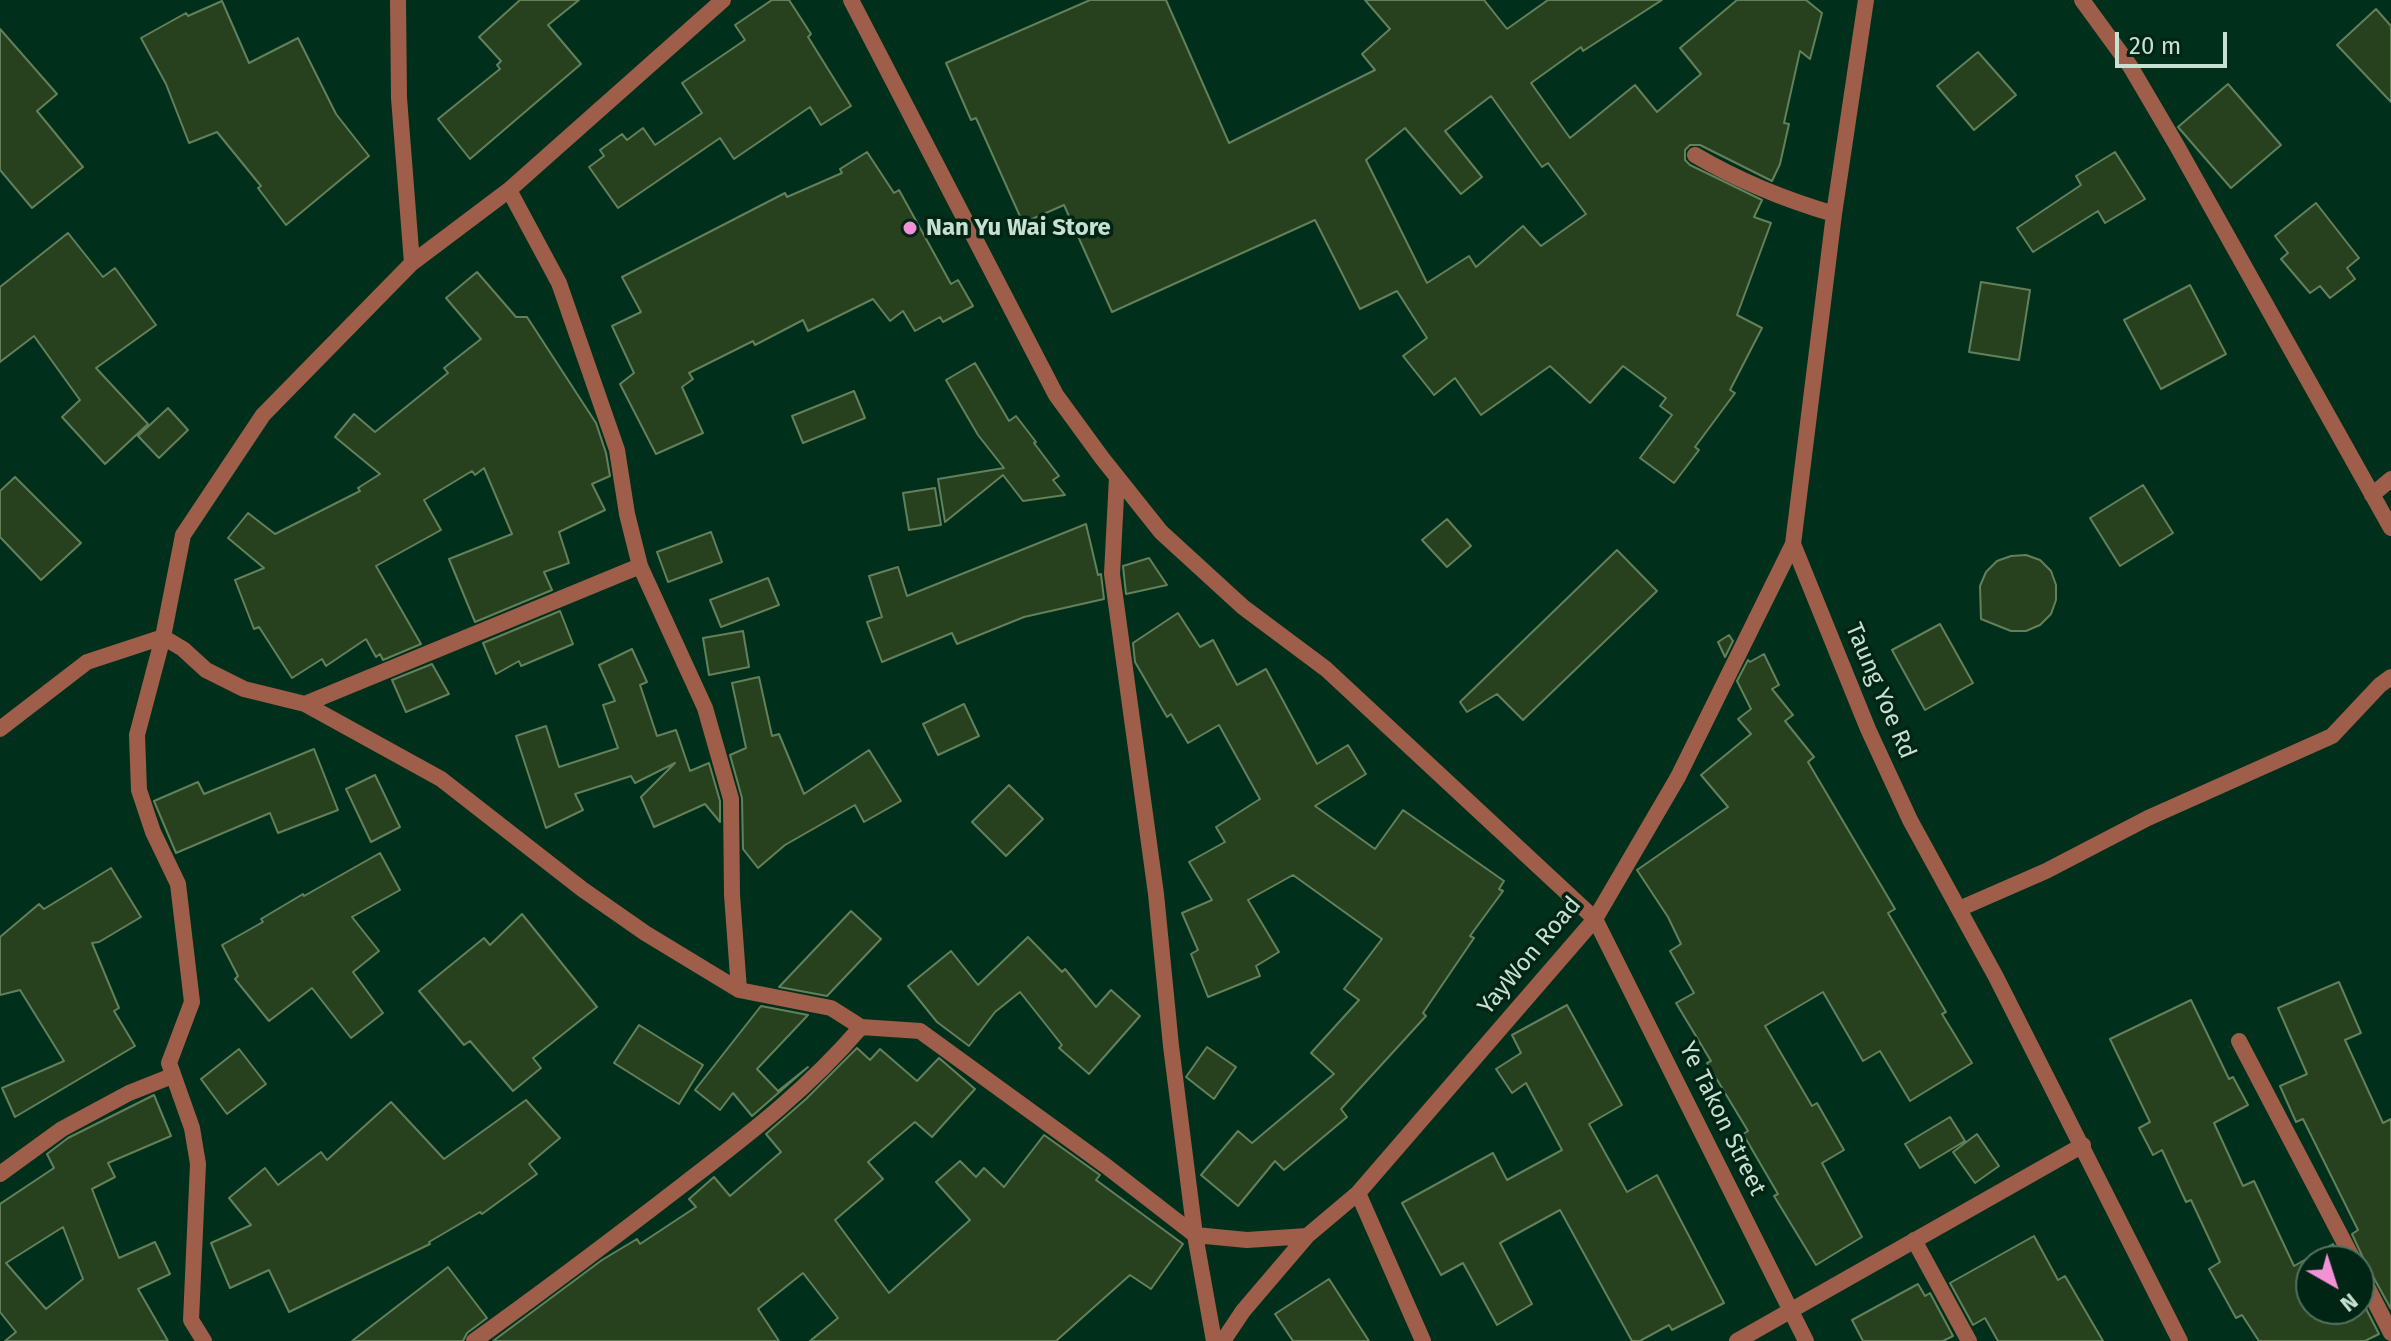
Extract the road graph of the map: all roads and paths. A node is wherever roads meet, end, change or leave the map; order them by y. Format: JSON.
{"nodes":[{"id":1,"x":398,"y":0,"type":"edge"},
{"id":2,"x":723,"y":0,"type":"edge"},
{"id":3,"x":851,"y":0,"type":"edge"},
{"id":4,"x":1866,"y":0,"type":"edge"},
{"id":5,"x":2082,"y":0,"type":"edge"},
{"id":6,"x":1695,"y":155,"type":"dead end"},
{"id":7,"x":509,"y":190,"type":"junction"},
{"id":8,"x":1834,"y":214,"type":"junction"},
{"id":9,"x":412,"y":263,"type":"junction"},
{"id":10,"x":1117,"y":477,"type":"junction"},
{"id":11,"x":2391,"y":479,"type":"edge"},
{"id":12,"x":2372,"y":495,"type":"junction"},
{"id":13,"x":2391,"y":528,"type":"edge"},
{"id":14,"x":1793,"y":544,"type":"junction"},
{"id":15,"x":640,"y":566,"type":"junction"},
{"id":16,"x":163,"y":637,"type":"junction"},
{"id":17,"x":2391,"y":677,"type":"edge"},
{"id":18,"x":305,"y":704,"type":"junction"},
{"id":19,"x":0,"y":729,"type":"edge"},
{"id":20,"x":1959,"y":909,"type":"junction"},
{"id":21,"x":1595,"y":919,"type":"junction"},
{"id":22,"x":739,"y":990,"type":"junction"},
{"id":23,"x":861,"y":1027,"type":"junction"},
{"id":24,"x":2239,"y":1041,"type":"dead end"},
{"id":25,"x":172,"y":1076,"type":"junction"},
{"id":26,"x":2083,"y":1145,"type":"junction"},
{"id":27,"x":0,"y":1174,"type":"edge"},
{"id":28,"x":1358,"y":1193,"type":"junction"},
{"id":29,"x":1195,"y":1235,"type":"junction"},
{"id":30,"x":1307,"y":1236,"type":"junction"},
{"id":31,"x":1914,"y":1240,"type":"junction"},
{"id":32,"x":2346,"y":1245,"type":"edge"},
{"id":33,"x":2375,"y":1302,"type":"edge"},
{"id":34,"x":1790,"y":1310,"type":"junction"},
{"id":35,"x":2391,"y":1333,"type":"edge"},
{"id":36,"x":204,"y":1341,"type":"edge"},
{"id":37,"x":474,"y":1341,"type":"edge"},
{"id":38,"x":1214,"y":1341,"type":"edge"},
{"id":39,"x":1223,"y":1341,"type":"edge"},
{"id":40,"x":1423,"y":1341,"type":"edge"},
{"id":41,"x":1737,"y":1341,"type":"edge"},
{"id":42,"x":1806,"y":1341,"type":"edge"},
{"id":43,"x":1969,"y":1341,"type":"edge"},
{"id":44,"x":2180,"y":1341,"type":"edge"}],
"edges":[{"from":1,"to":9,"type":"street"},
{"from":2,"to":7,"type":"street"},
{"from":3,"to":10,"type":"street"},
{"from":4,"to":8,"type":"street","name":"Taung Yoe Rd"},
{"from":5,"to":12,"type":"street"},
{"from":6,"to":8,"type":"street"},
{"from":7,"to":9,"type":"street"},
{"from":7,"to":15,"type":"street"},
{"from":8,"to":14,"type":"street","name":"Taung Yoe Rd"},
{"from":9,"to":16,"type":"street"},
{"from":10,"to":21,"type":"street"},
{"from":10,"to":29,"type":"street"},
{"from":11,"to":12,"type":"street"},
{"from":12,"to":13,"type":"street"},
{"from":14,"to":20,"type":"street","name":"Taung Yoe Rd"},
{"from":14,"to":21,"type":"street","name":"YayWon Road"},
{"from":15,"to":18,"type":"street"},
{"from":15,"to":22,"type":"street"},
{"from":16,"to":18,"type":"street"},
{"from":16,"to":19,"type":"street"},
{"from":16,"to":25,"type":"street"},
{"from":17,"to":20,"type":"street"},
{"from":18,"to":22,"type":"street"},
{"from":20,"to":26,"type":"street","name":"Taung Yoe Rd"},
{"from":21,"to":28,"type":"street","name":"YayWon Road"},
{"from":21,"to":34,"type":"street","name":"Ye Takon Street"},
{"from":22,"to":23,"type":"street"},
{"from":23,"to":29,"type":"street"},
{"from":23,"to":37,"type":"street"},
{"from":24,"to":32,"type":"street"},
{"from":25,"to":27,"type":"street"},
{"from":25,"to":36,"type":"street"},
{"from":26,"to":31,"type":"street"},
{"from":26,"to":44,"type":"street","name":"Taung Yoe Rd"},
{"from":28,"to":30,"type":"street","name":"YayWon Road"},
{"from":28,"to":40,"type":"street"},
{"from":29,"to":30,"type":"street"},
{"from":29,"to":38,"type":"street"},
{"from":30,"to":39,"type":"street","name":"YayWon Road"},
{"from":31,"to":34,"type":"street"},
{"from":31,"to":43,"type":"street"},
{"from":33,"to":35,"type":"street"},
{"from":34,"to":41,"type":"street"},
{"from":34,"to":42,"type":"street","name":"Ye Takon Street"}]}
